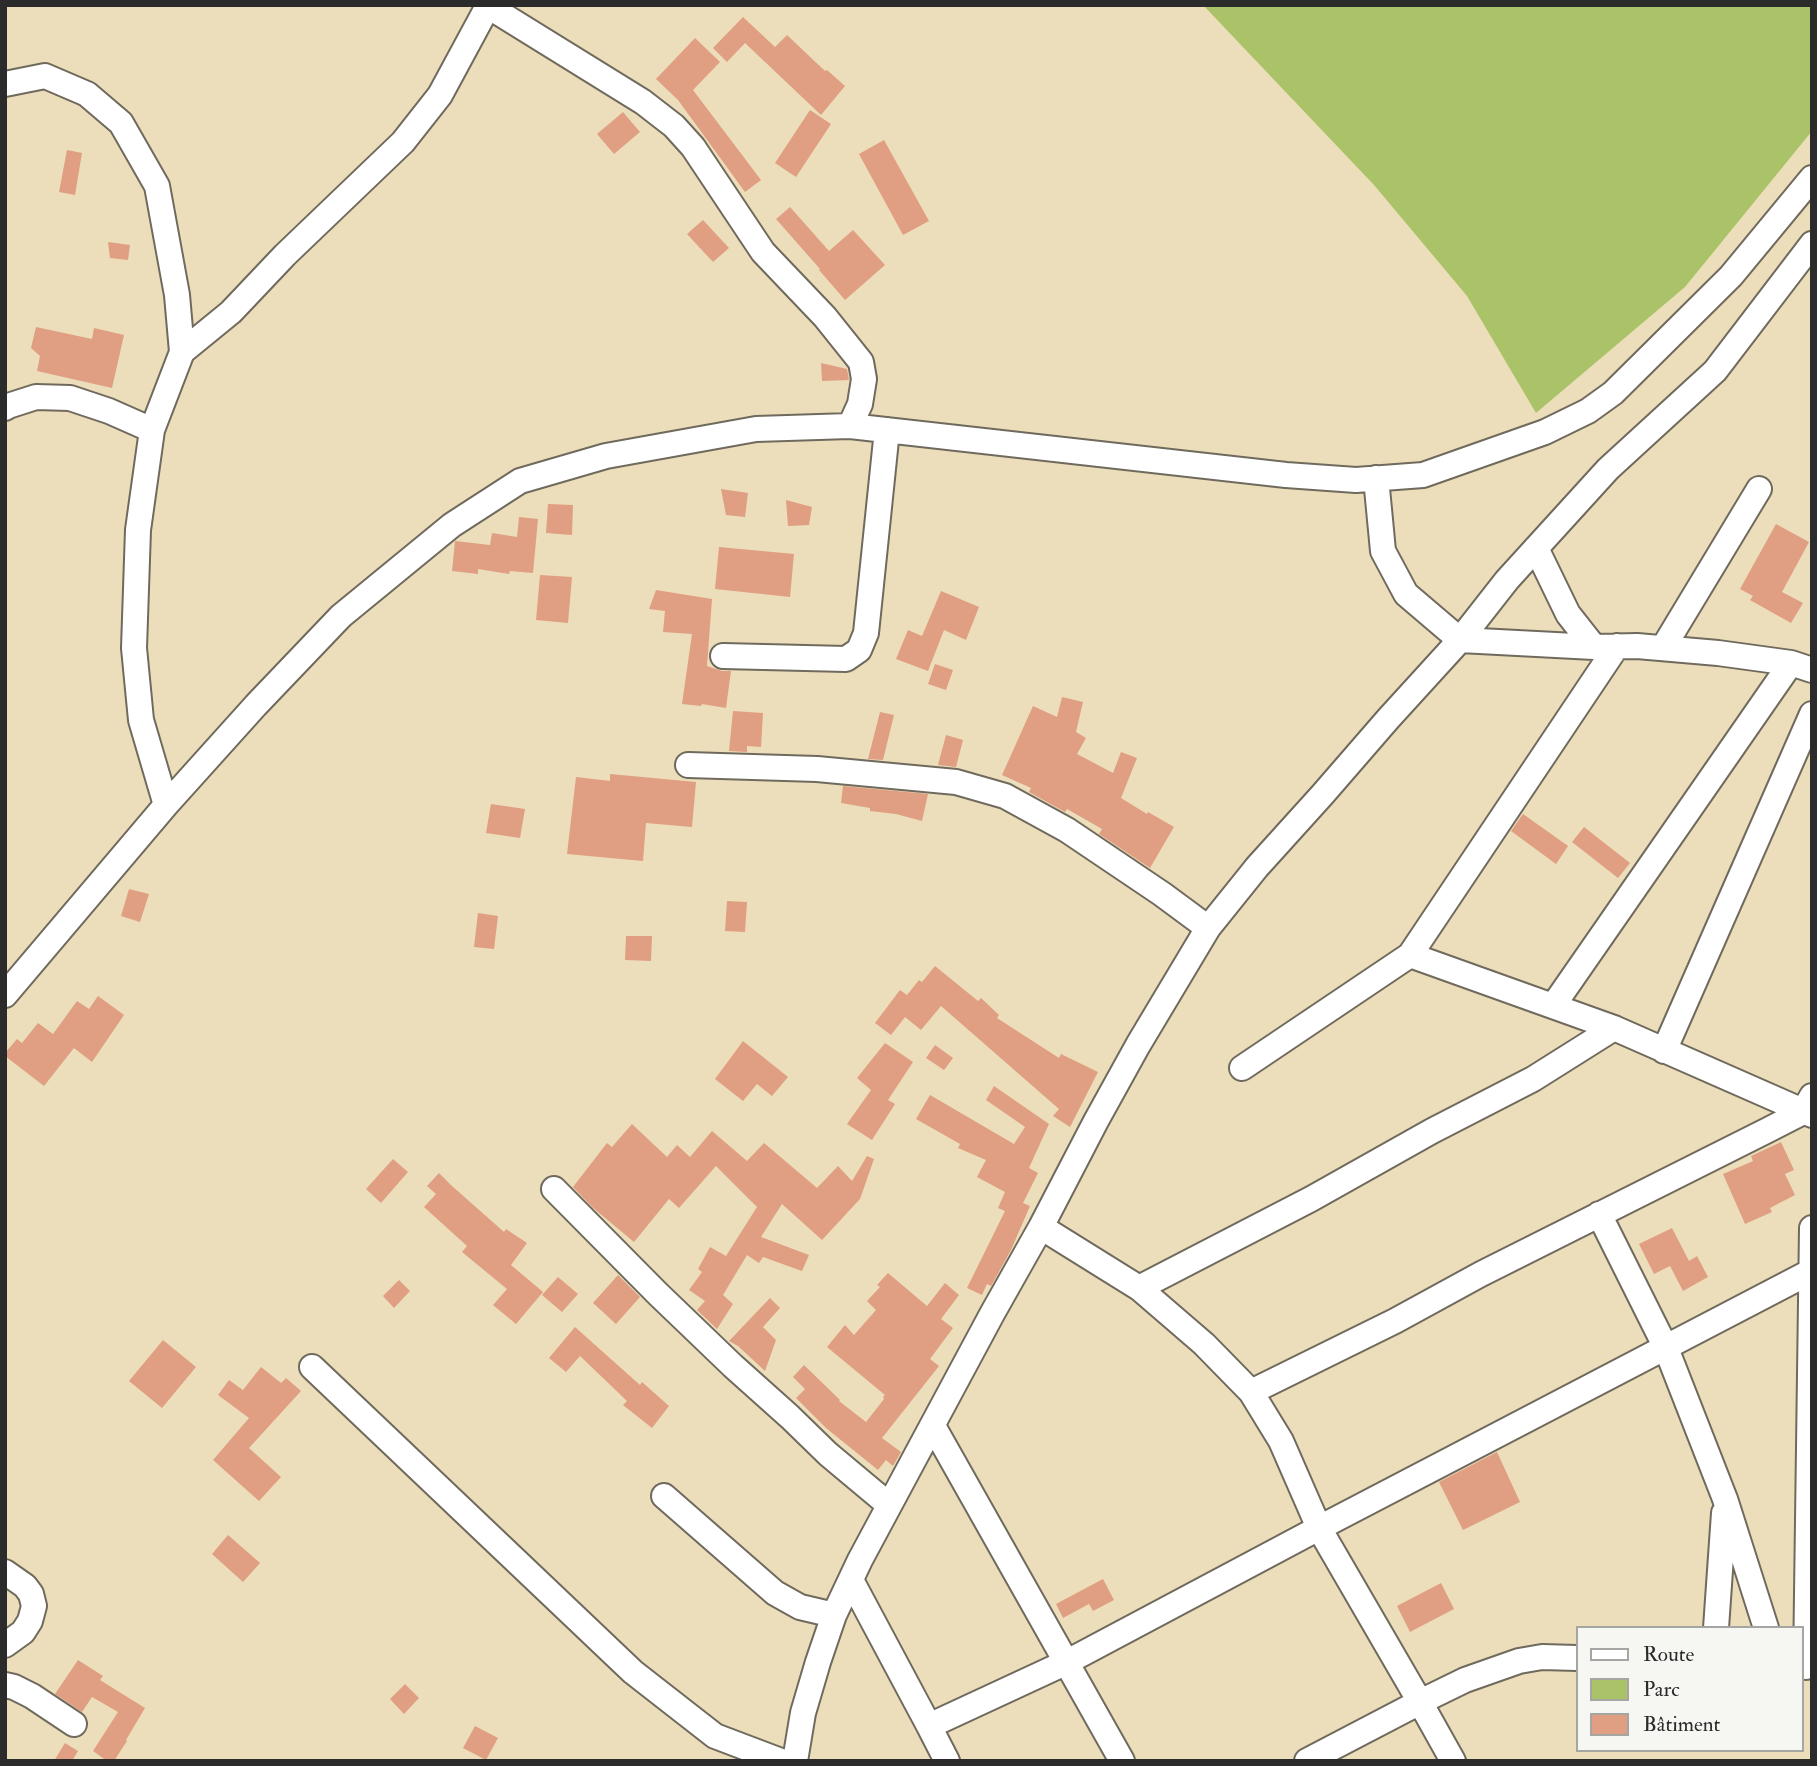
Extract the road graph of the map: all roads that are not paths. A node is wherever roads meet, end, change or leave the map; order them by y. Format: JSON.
{"nodes":[{"id":1,"x":5,"y":84,"type":"edge"},
{"id":2,"x":1812,"y":178,"type":"edge"},
{"id":3,"x":1812,"y":244,"type":"edge"},
{"id":4,"x":182,"y":352,"type":"junction"},
{"id":5,"x":5,"y":408,"type":"edge"},
{"id":6,"x":850,"y":426,"type":"junction"},
{"id":7,"x":152,"y":430,"type":"junction"},
{"id":8,"x":887,"y":430,"type":"junction"},
{"id":9,"x":1376,"y":478,"type":"junction"},
{"id":10,"x":1759,"y":489,"type":"dead end"},
{"id":11,"x":1536,"y":548,"type":"junction"},
{"id":12,"x":1461,"y":640,"type":"junction"},
{"id":13,"x":1606,"y":647,"type":"junction"},
{"id":14,"x":1663,"y":648,"type":"junction"},
{"id":15,"x":723,"y":656,"type":"dead end"},
{"id":16,"x":1801,"y":666,"type":"edge"},
{"id":17,"x":1812,"y":714,"type":"edge"},
{"id":18,"x":688,"y":765,"type":"dead end"},
{"id":19,"x":166,"y":804,"type":"junction"},
{"id":20,"x":1208,"y":928,"type":"junction"},
{"id":21,"x":1410,"y":955,"type":"junction"},
{"id":22,"x":5,"y":995,"type":"edge"},
{"id":23,"x":1553,"y":1006,"type":"junction"},
{"id":24,"x":1614,"y":1028,"type":"junction"},
{"id":25,"x":1664,"y":1051,"type":"junction"},
{"id":26,"x":1242,"y":1068,"type":"dead end"},
{"id":27,"x":1809,"y":1108,"type":"edge"},
{"id":28,"x":554,"y":1189,"type":"dead end"},
{"id":29,"x":1599,"y":1214,"type":"junction"},
{"id":30,"x":1041,"y":1227,"type":"junction"},
{"id":31,"x":1812,"y":1228,"type":"edge"},
{"id":32,"x":1810,"y":1272,"type":"edge"},
{"id":33,"x":1139,"y":1288,"type":"junction"},
{"id":34,"x":1665,"y":1348,"type":"junction"},
{"id":35,"x":312,"y":1367,"type":"dead end"},
{"id":36,"x":1251,"y":1392,"type":"junction"},
{"id":37,"x":933,"y":1426,"type":"junction"},
{"id":38,"x":664,"y":1496,"type":"dead end"},
{"id":39,"x":1725,"y":1499,"type":"junction"},
{"id":40,"x":889,"y":1505,"type":"junction"},
{"id":41,"x":1319,"y":1528,"type":"junction"},
{"id":42,"x":5,"y":1572,"type":"edge"},
{"id":43,"x":850,"y":1580,"type":"junction"},
{"id":44,"x":834,"y":1615,"type":"junction"},
{"id":45,"x":1716,"y":1626,"type":"edge"},
{"id":46,"x":1765,"y":1626,"type":"edge"},
{"id":47,"x":5,"y":1645,"type":"edge"},
{"id":48,"x":1576,"y":1658,"type":"edge"},
{"id":49,"x":1067,"y":1662,"type":"junction"},
{"id":50,"x":1806,"y":1667,"type":"edge"},
{"id":51,"x":5,"y":1685,"type":"edge"},
{"id":52,"x":1420,"y":1702,"type":"junction"},
{"id":53,"x":74,"y":1724,"type":"dead end"},
{"id":54,"x":929,"y":1726,"type":"junction"},
{"id":55,"x":781,"y":1761,"type":"edge"},
{"id":56,"x":795,"y":1761,"type":"edge"},
{"id":57,"x":947,"y":1761,"type":"edge"},
{"id":58,"x":1122,"y":1761,"type":"edge"},
{"id":59,"x":1307,"y":1761,"type":"edge"},
{"id":60,"x":1453,"y":1761,"type":"edge"}],
"edges":[{"from":1,"to":4,"type":"street"},
{"from":2,"to":9,"type":"street"},
{"from":3,"to":11,"type":"street"},
{"from":4,"to":6,"type":"street"},
{"from":4,"to":7,"type":"street"},
{"from":5,"to":7,"type":"street"},
{"from":6,"to":8,"type":"street"},
{"from":6,"to":19,"type":"street"},
{"from":7,"to":19,"type":"street"},
{"from":8,"to":9,"type":"street"},
{"from":8,"to":15,"type":"street"},
{"from":9,"to":12,"type":"street"},
{"from":10,"to":14,"type":"street"},
{"from":11,"to":12,"type":"street"},
{"from":11,"to":13,"type":"street"},
{"from":12,"to":13,"type":"street"},
{"from":12,"to":20,"type":"street"},
{"from":13,"to":14,"type":"street"},
{"from":13,"to":21,"type":"street"},
{"from":14,"to":16,"type":"street"},
{"from":16,"to":23,"type":"street"},
{"from":17,"to":25,"type":"street"},
{"from":18,"to":20,"type":"street"},
{"from":19,"to":22,"type":"street"},
{"from":20,"to":30,"type":"street"},
{"from":21,"to":23,"type":"street"},
{"from":21,"to":26,"type":"street"},
{"from":23,"to":24,"type":"street"},
{"from":24,"to":25,"type":"street"},
{"from":24,"to":33,"type":"street"},
{"from":25,"to":27,"type":"street"},
{"from":27,"to":29,"type":"street"},
{"from":28,"to":40,"type":"street"},
{"from":29,"to":34,"type":"street"},
{"from":29,"to":36,"type":"street"},
{"from":30,"to":33,"type":"street"},
{"from":30,"to":37,"type":"street"},
{"from":31,"to":32,"type":"street"},
{"from":32,"to":34,"type":"street"},
{"from":32,"to":50,"type":"street"},
{"from":33,"to":36,"type":"street"},
{"from":34,"to":39,"type":"street"},
{"from":34,"to":41,"type":"street"},
{"from":35,"to":55,"type":"street"},
{"from":36,"to":41,"type":"street"},
{"from":37,"to":40,"type":"street"},
{"from":37,"to":49,"type":"street"},
{"from":38,"to":44,"type":"street"},
{"from":39,"to":45,"type":"street"},
{"from":39,"to":46,"type":"street"},
{"from":40,"to":43,"type":"street"},
{"from":41,"to":49,"type":"street"},
{"from":41,"to":52,"type":"street"},
{"from":42,"to":47,"type":"street"},
{"from":43,"to":44,"type":"street"},
{"from":43,"to":54,"type":"street"},
{"from":44,"to":56,"type":"street"},
{"from":48,"to":52,"type":"street"},
{"from":49,"to":54,"type":"street"},
{"from":49,"to":58,"type":"street"},
{"from":51,"to":53,"type":"street"},
{"from":52,"to":59,"type":"street"},
{"from":52,"to":60,"type":"street"},
{"from":54,"to":57,"type":"street"}]}
